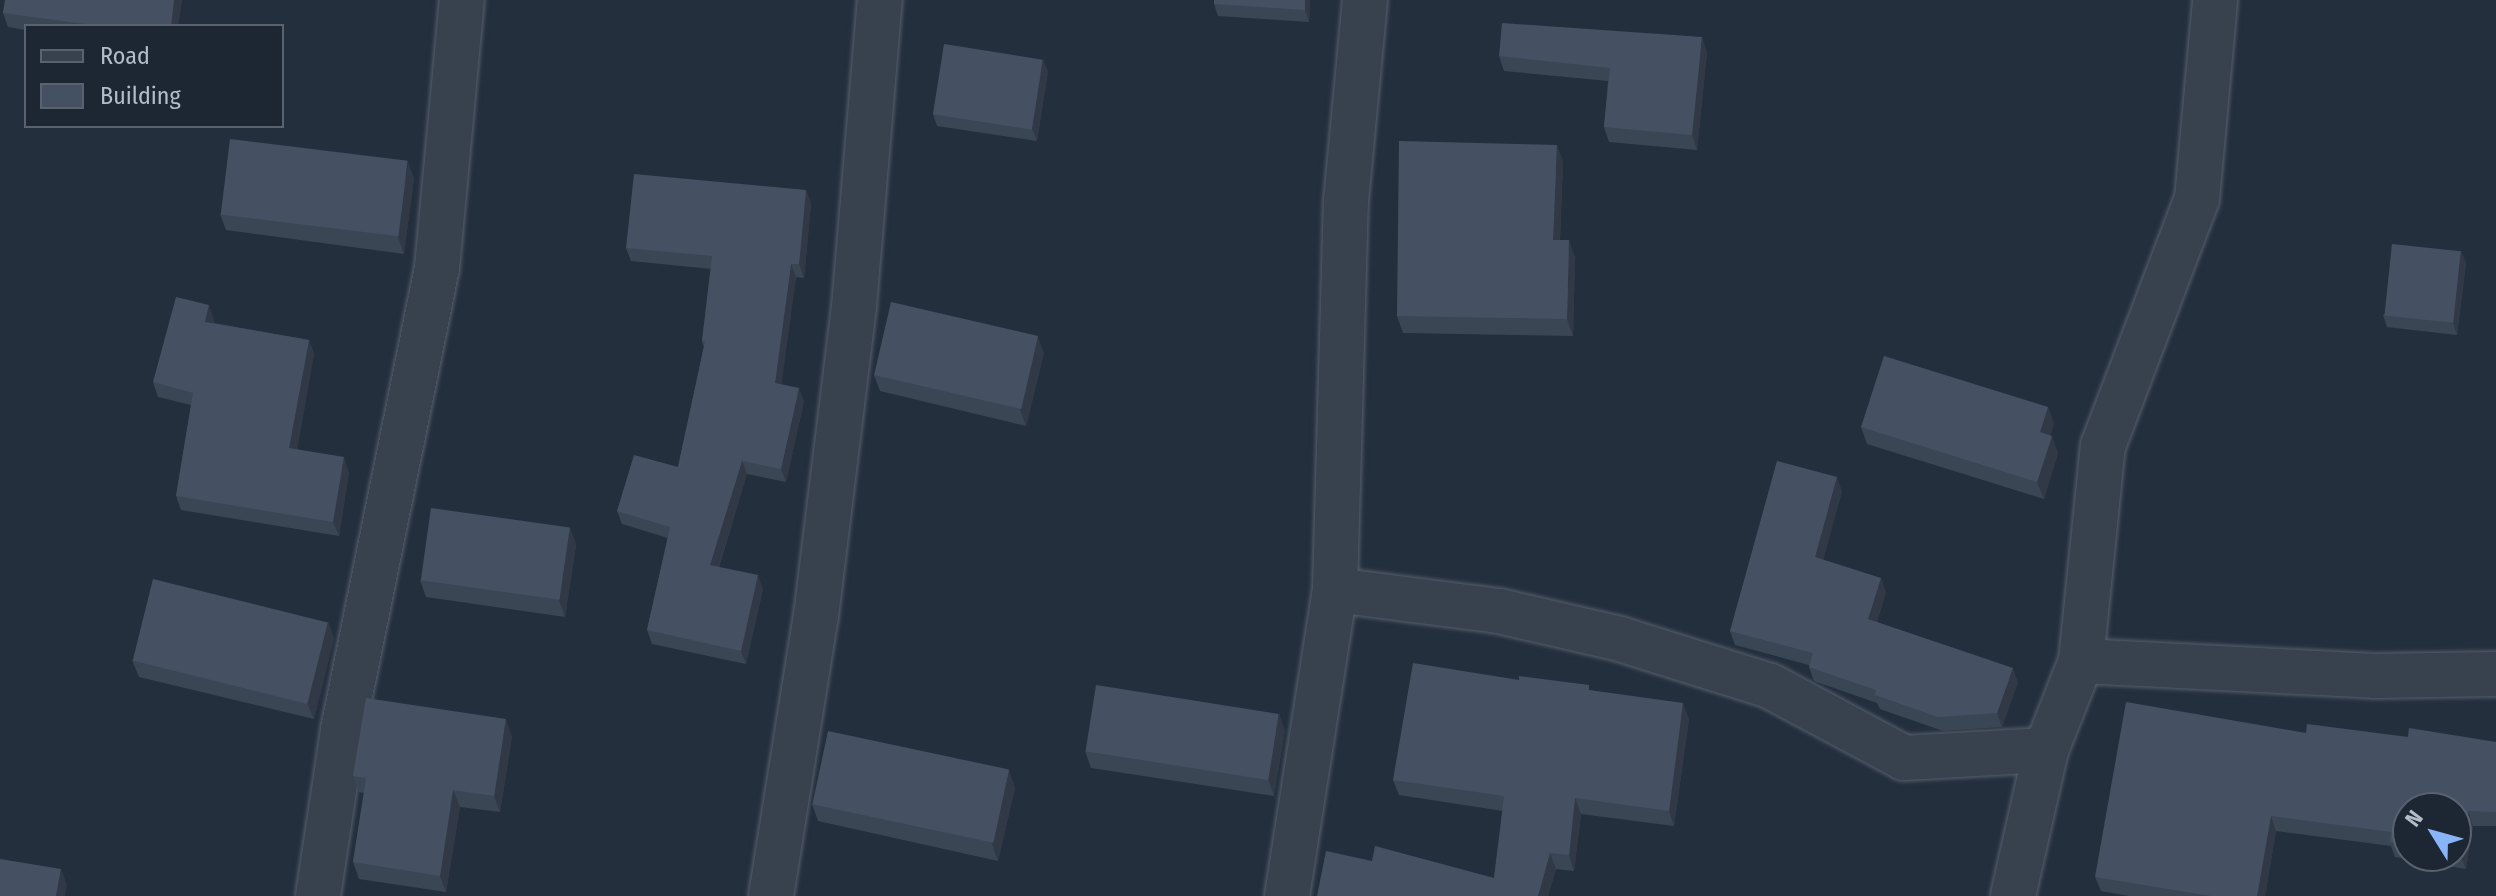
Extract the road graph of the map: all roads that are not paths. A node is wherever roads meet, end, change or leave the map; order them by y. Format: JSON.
{"nodes":[{"id":1,"x":462,"y":0,"type":"edge"},
{"id":2,"x":880,"y":0,"type":"edge"},
{"id":3,"x":1365,"y":0,"type":"edge"},
{"id":4,"x":2215,"y":0,"type":"edge"},
{"id":5,"x":1335,"y":590,"type":"junction"},
{"id":6,"x":2081,"y":661,"type":"junction"},
{"id":7,"x":2496,"y":674,"type":"edge"},
{"id":8,"x":2046,"y":750,"type":"junction"},
{"id":9,"x":318,"y":896,"type":"edge"},
{"id":10,"x":771,"y":896,"type":"edge"},
{"id":11,"x":1287,"y":896,"type":"edge"},
{"id":12,"x":2013,"y":896,"type":"edge"}],
"edges":[{"from":1,"to":9,"type":"street"},
{"from":2,"to":10,"type":"street"},
{"from":3,"to":5,"type":"street"},
{"from":4,"to":6,"type":"street"},
{"from":5,"to":8,"type":"street"},
{"from":5,"to":11,"type":"street"},
{"from":6,"to":7,"type":"street"},
{"from":6,"to":8,"type":"street"},
{"from":8,"to":12,"type":"street"}]}
